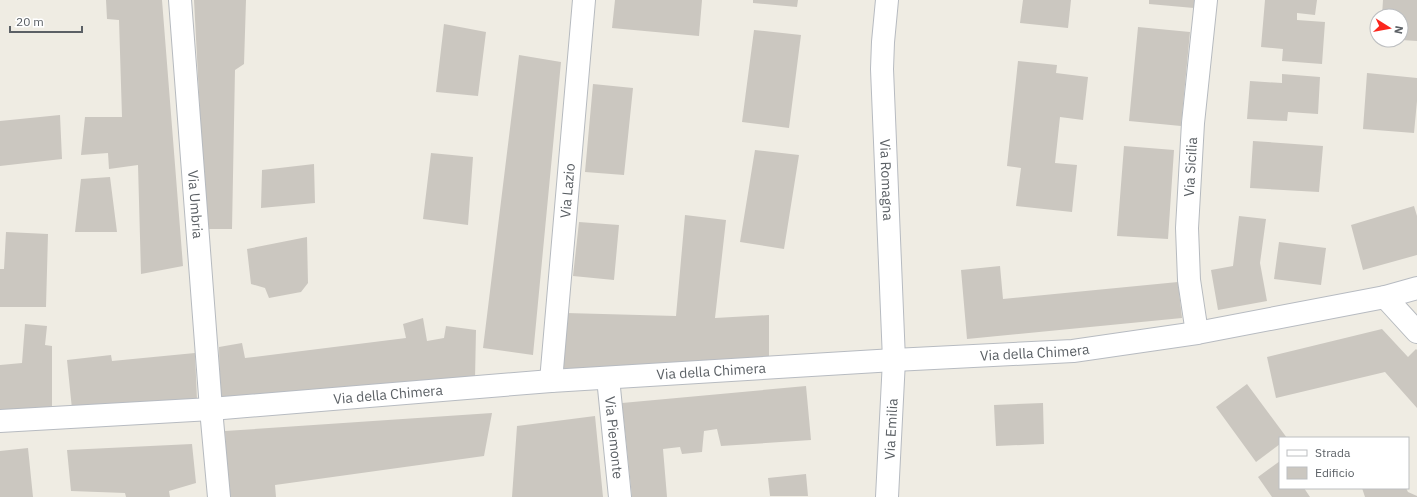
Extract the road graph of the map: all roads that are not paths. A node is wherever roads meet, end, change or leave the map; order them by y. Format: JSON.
{"nodes":[{"id":1,"x":180,"y":0,"type":"edge"},
{"id":2,"x":584,"y":0,"type":"edge"},
{"id":3,"x":887,"y":0,"type":"edge"},
{"id":4,"x":1206,"y":0,"type":"edge"},
{"id":5,"x":1417,"y":288,"type":"edge"},
{"id":6,"x":1385,"y":297,"type":"junction"},
{"id":7,"x":1417,"y":332,"type":"edge"},
{"id":8,"x":1196,"y":334,"type":"junction"},
{"id":9,"x":894,"y":360,"type":"junction"},
{"id":10,"x":608,"y":378,"type":"junction"},
{"id":11,"x":551,"y":381,"type":"junction"},
{"id":12,"x":211,"y":409,"type":"junction"},
{"id":13,"x":0,"y":421,"type":"edge"},
{"id":14,"x":219,"y":497,"type":"edge"},
{"id":15,"x":620,"y":497,"type":"edge"},
{"id":16,"x":888,"y":497,"type":"edge"}],
"edges":[{"from":1,"to":12,"type":"street","name":"Via Umbria"},
{"from":2,"to":11,"type":"street","name":"Via Lazio"},
{"from":3,"to":9,"type":"street","name":"Via Romagna"},
{"from":4,"to":8,"type":"street","name":"Via Sicilia"},
{"from":5,"to":6,"type":"street","name":"Via della Chimera"},
{"from":6,"to":7,"type":"street"},
{"from":6,"to":8,"type":"street","name":"Via della Chimera"},
{"from":8,"to":9,"type":"street","name":"Via della Chimera"},
{"from":9,"to":10,"type":"street","name":"Via della Chimera"},
{"from":9,"to":16,"type":"street","name":"Via Emilia"},
{"from":10,"to":11,"type":"street","name":"Via della Chimera"},
{"from":10,"to":15,"type":"street","name":"Via Piemonte"},
{"from":11,"to":12,"type":"street","name":"Via della Chimera"},
{"from":12,"to":13,"type":"street","name":"Via della Chimera"},
{"from":12,"to":14,"type":"street","name":"Via Umbria"}]}
